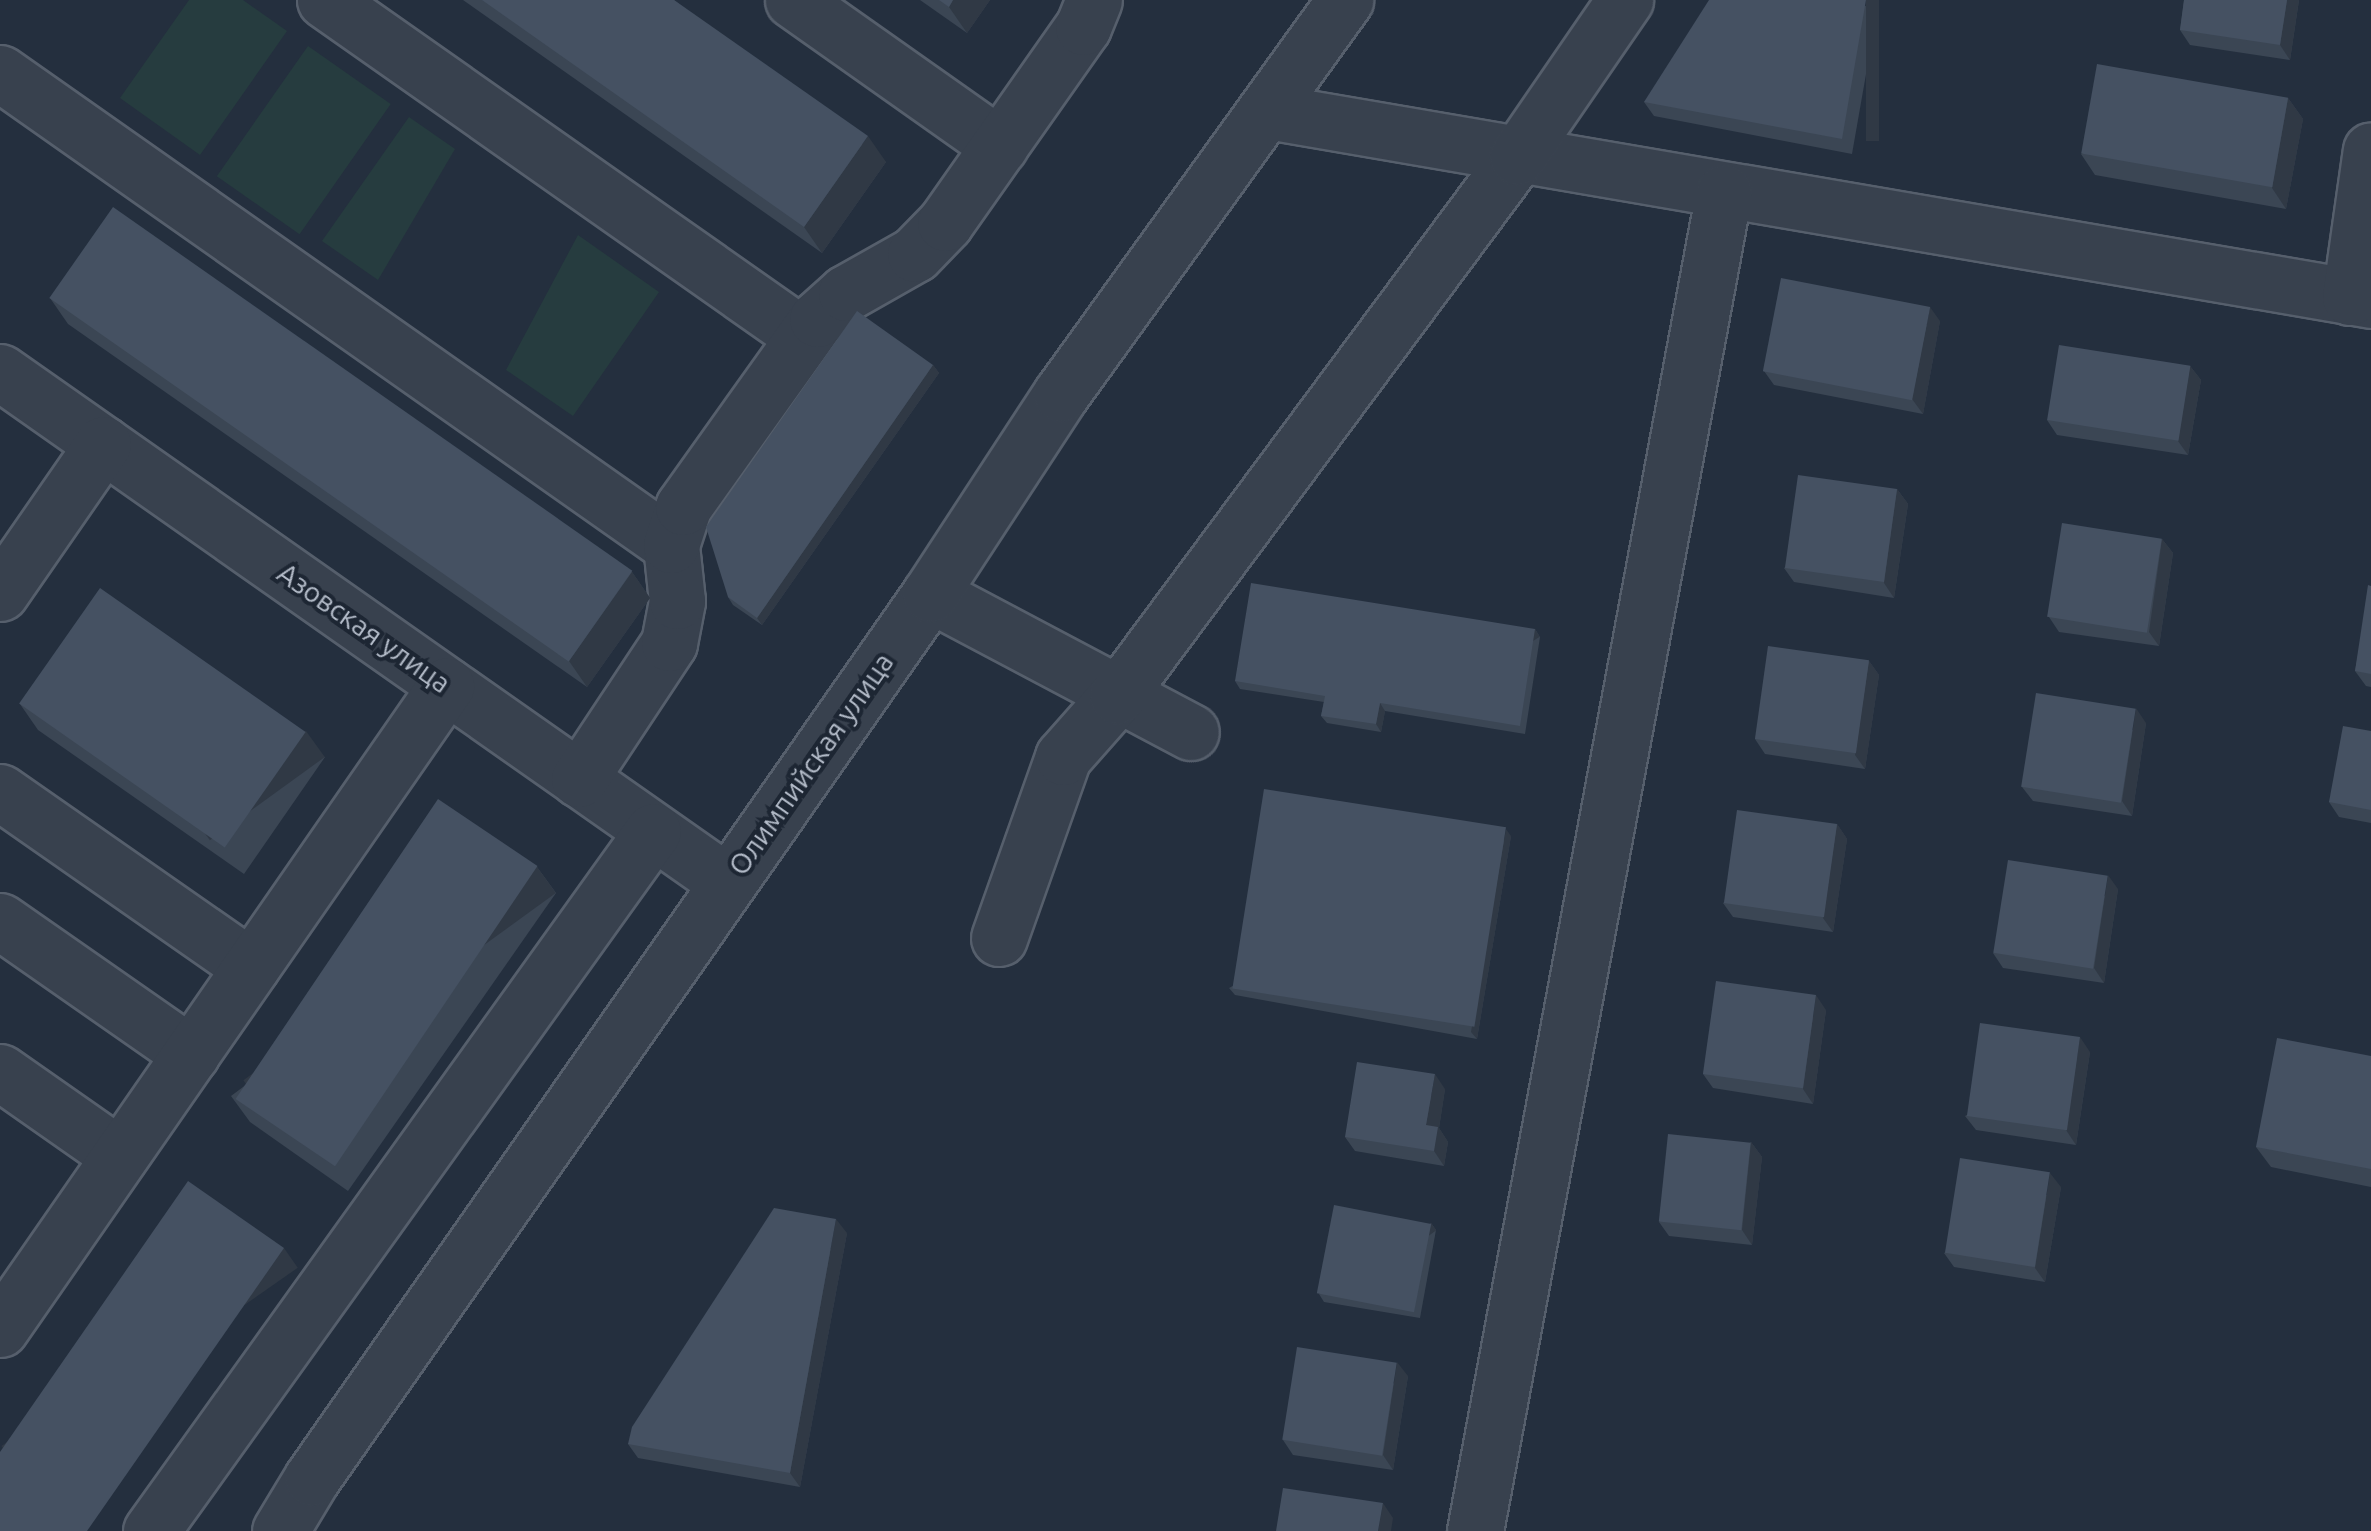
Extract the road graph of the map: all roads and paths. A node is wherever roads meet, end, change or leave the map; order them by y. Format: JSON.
{"nodes":[{"id":1,"x":325,"y":0,"type":"edge"},
{"id":2,"x":793,"y":0,"type":"edge"},
{"id":3,"x":1094,"y":0,"type":"edge"},
{"id":4,"x":1345,"y":0,"type":"edge"},
{"id":5,"x":1625,"y":0,"type":"edge"},
{"id":6,"x":0,"y":73,"type":"edge"},
{"id":7,"x":1267,"y":111,"type":"junction"},
{"id":8,"x":1000,"y":146,"type":"junction"},
{"id":9,"x":2371,"y":150,"type":"edge"},
{"id":10,"x":1517,"y":157,"type":"junction"},
{"id":11,"x":1724,"y":192,"type":"junction"},
{"id":12,"x":2360,"y":298,"type":"edge"},
{"id":13,"x":803,"y":336,"type":"junction"},
{"id":14,"x":0,"y":372,"type":"edge"},
{"id":15,"x":103,"y":444,"type":"junction"},
{"id":16,"x":670,"y":545,"type":"junction"},
{"id":17,"x":0,"y":593,"type":"edge"},
{"id":18,"x":930,"y":594,"type":"junction"},
{"id":19,"x":446,"y":686,"type":"junction"},
{"id":20,"x":1117,"y":696,"type":"junction"},
{"id":21,"x":1191,"y":732,"type":"dead end"},
{"id":22,"x":578,"y":778,"type":"junction"},
{"id":23,"x":0,"y":792,"type":"edge"},
{"id":24,"x":653,"y":831,"type":"junction"},
{"id":25,"x":728,"y":884,"type":"junction"},
{"id":26,"x":0,"y":921,"type":"edge"},
{"id":27,"x":999,"y":938,"type":"dead end"},
{"id":28,"x":251,"y":967,"type":"junction"},
{"id":29,"x":191,"y":1054,"type":"junction"},
{"id":30,"x":0,"y":1072,"type":"edge"},
{"id":31,"x":120,"y":1156,"type":"junction"},
{"id":32,"x":8,"y":1300,"type":"edge"},
{"id":33,"x":151,"y":1531,"type":"edge"},
{"id":34,"x":280,"y":1531,"type":"edge"},
{"id":35,"x":1475,"y":1531,"type":"edge"}],
"edges":[{"from":1,"to":13,"type":"street"},
{"from":2,"to":8,"type":"street"},
{"from":3,"to":8,"type":"street"},
{"from":4,"to":7,"type":"street","name":"Олимпийская улица"},
{"from":5,"to":10,"type":"street"},
{"from":6,"to":16,"type":"street"},
{"from":7,"to":10,"type":"street"},
{"from":7,"to":18,"type":"street","name":"Олимпийская улица"},
{"from":8,"to":13,"type":"street"},
{"from":9,"to":12,"type":"street"},
{"from":10,"to":11,"type":"street"},
{"from":10,"to":20,"type":"street"},
{"from":11,"to":12,"type":"street"},
{"from":11,"to":35,"type":"street"},
{"from":13,"to":16,"type":"street"},
{"from":14,"to":15,"type":"street","name":"Азовская улица"},
{"from":15,"to":17,"type":"street"},
{"from":15,"to":19,"type":"street","name":"Азовская улица"},
{"from":16,"to":22,"type":"street"},
{"from":18,"to":20,"type":"street"},
{"from":18,"to":25,"type":"street","name":"Олимпийская улица"},
{"from":19,"to":22,"type":"street","name":"Азовская улица"},
{"from":19,"to":28,"type":"street"},
{"from":20,"to":21,"type":"street"},
{"from":20,"to":27,"type":"street"},
{"from":22,"to":24,"type":"street","name":"Азовская улица"},
{"from":23,"to":28,"type":"street"},
{"from":24,"to":25,"type":"street","name":"Азовская улица"},
{"from":24,"to":33,"type":"street"},
{"from":25,"to":34,"type":"street","name":"Олимпийская улица"},
{"from":26,"to":29,"type":"street"},
{"from":28,"to":29,"type":"street"},
{"from":29,"to":31,"type":"street"},
{"from":30,"to":31,"type":"street"},
{"from":31,"to":32,"type":"street"}]}
